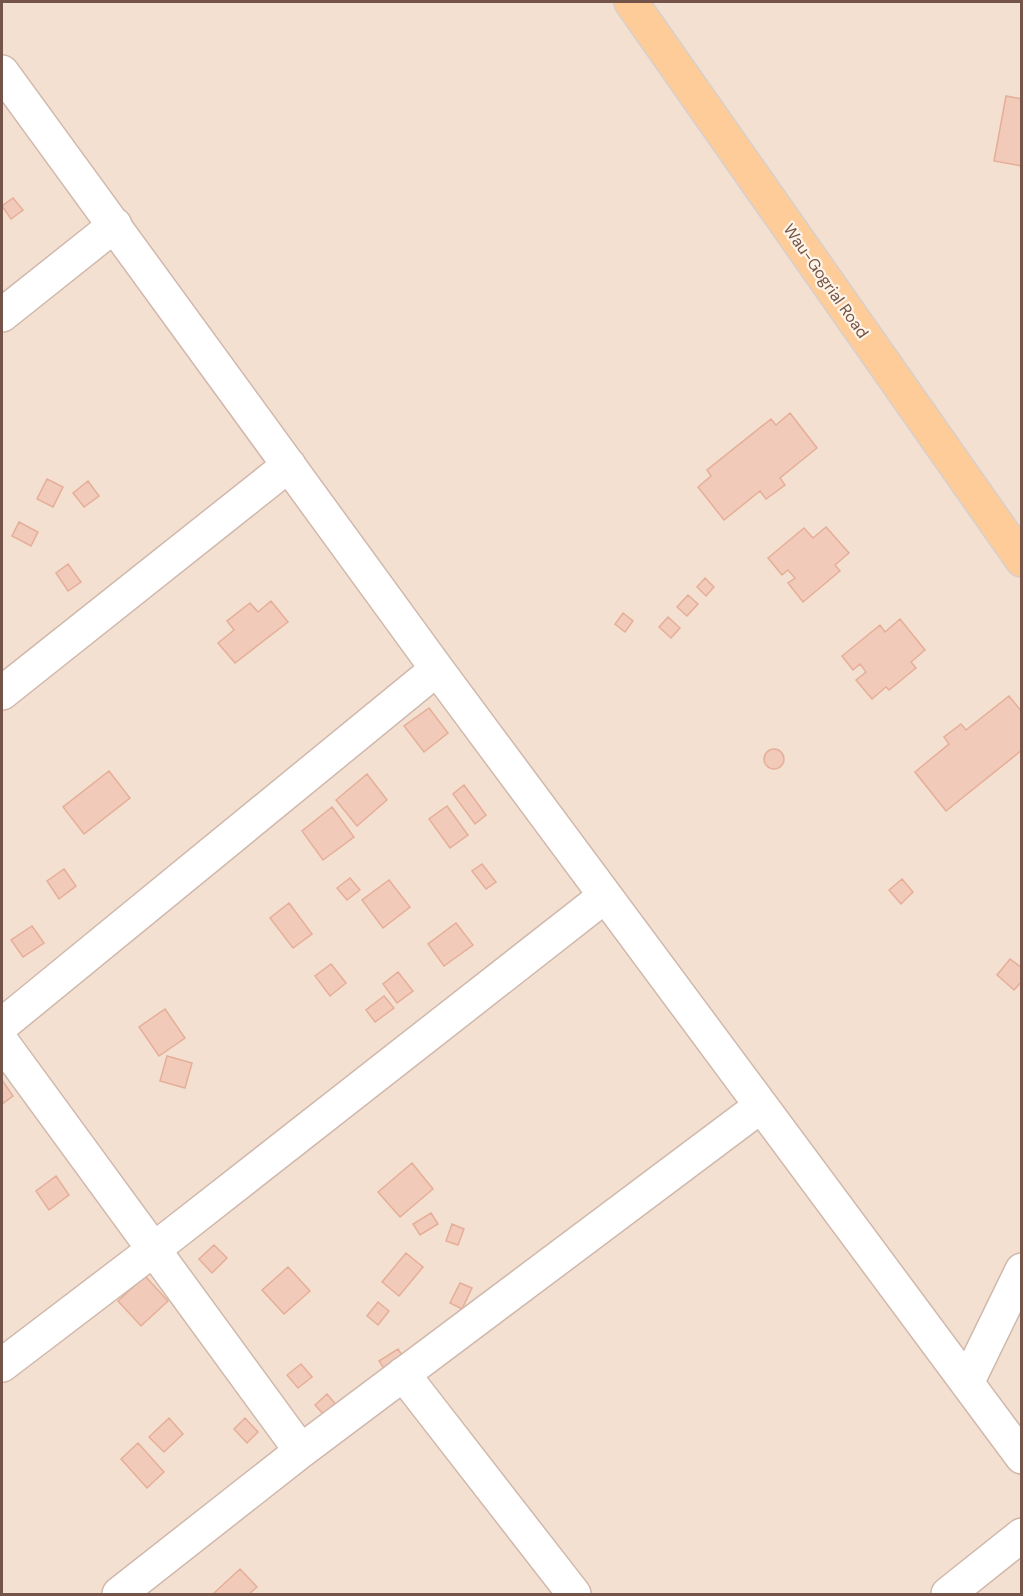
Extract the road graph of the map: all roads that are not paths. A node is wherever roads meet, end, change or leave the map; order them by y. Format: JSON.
{"nodes":[{"id":1,"x":631,"y":2,"type":"edge"},
{"id":2,"x":2,"y":72,"type":"edge"},
{"id":3,"x":114,"y":225,"type":"junction"},
{"id":4,"x":2,"y":315,"type":"edge"},
{"id":5,"x":289,"y":465,"type":"junction"},
{"id":6,"x":1022,"y":560,"type":"edge"},
{"id":7,"x":437,"y":669,"type":"junction"},
{"id":8,"x":2,"y":693,"type":"edge"},
{"id":9,"x":605,"y":896,"type":"junction"},
{"id":10,"x":2,"y":1025,"type":"edge"},
{"id":11,"x":2,"y":1042,"type":"edge"},
{"id":12,"x":761,"y":1106,"type":"junction"},
{"id":13,"x":153,"y":1250,"type":"junction"},
{"id":14,"x":1022,"y":1270,"type":"edge"},
{"id":15,"x":2,"y":1365,"type":"edge"},
{"id":16,"x":403,"y":1374,"type":"junction"},
{"id":17,"x":967,"y":1383,"type":"junction"},
{"id":18,"x":301,"y":1451,"type":"junction"},
{"id":19,"x":1022,"y":1457,"type":"edge"},
{"id":20,"x":1022,"y":1535,"type":"edge"},
{"id":21,"x":119,"y":1594,"type":"edge"},
{"id":22,"x":574,"y":1594,"type":"edge"},
{"id":23,"x":948,"y":1594,"type":"edge"}],
"edges":[{"from":1,"to":6,"type":"main road","name":"Wau-Gogrial Road"},
{"from":2,"to":3,"type":"street"},
{"from":3,"to":4,"type":"street"},
{"from":3,"to":5,"type":"street"},
{"from":5,"to":7,"type":"street"},
{"from":5,"to":8,"type":"street"},
{"from":7,"to":9,"type":"street"},
{"from":7,"to":10,"type":"street"},
{"from":9,"to":12,"type":"street"},
{"from":9,"to":13,"type":"street"},
{"from":11,"to":13,"type":"street"},
{"from":12,"to":16,"type":"street"},
{"from":12,"to":17,"type":"street"},
{"from":13,"to":15,"type":"street"},
{"from":13,"to":18,"type":"street"},
{"from":14,"to":17,"type":"street"},
{"from":16,"to":18,"type":"street"},
{"from":16,"to":22,"type":"street"},
{"from":17,"to":19,"type":"street"},
{"from":18,"to":21,"type":"street"},
{"from":20,"to":23,"type":"street"}]}
